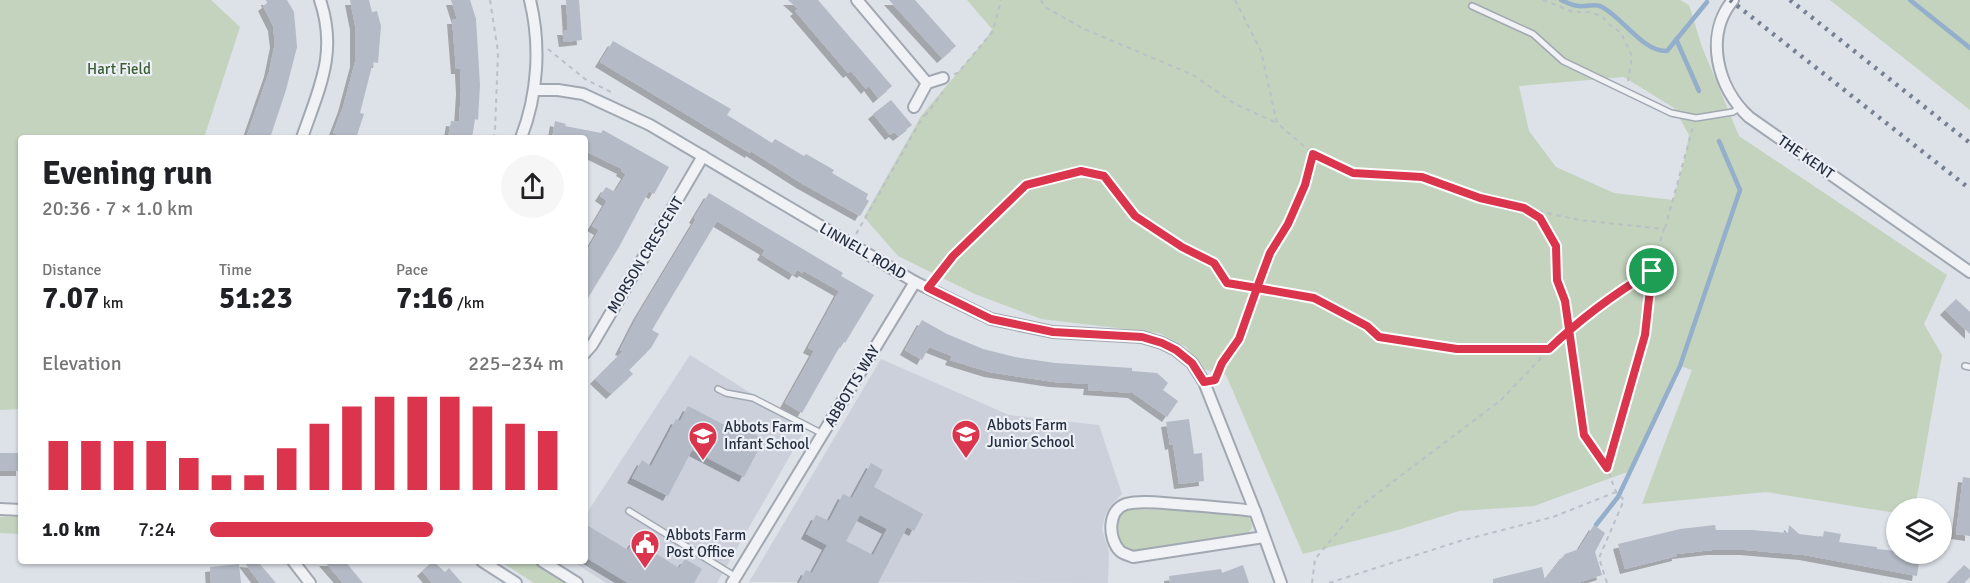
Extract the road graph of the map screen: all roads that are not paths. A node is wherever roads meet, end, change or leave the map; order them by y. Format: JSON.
{"nodes":[{"id":1,"x":320,"y":0,"type":"edge"},
{"id":2,"x":530,"y":0,"type":"edge"},
{"id":3,"x":857,"y":0,"type":"edge"},
{"id":4,"x":1733,"y":0,"type":"edge"},
{"id":5,"x":1472,"y":6,"type":"dead end"},
{"id":6,"x":947,"y":80,"type":"road end"},
{"id":7,"x":927,"y":83,"type":"junction"},
{"id":8,"x":534,"y":90,"type":"junction"},
{"id":9,"x":914,"y":107,"type":"road end"},
{"id":10,"x":1739,"y":108,"type":"junction"},
{"id":11,"x":303,"y":135,"type":"edge"},
{"id":12,"x":522,"y":135,"type":"edge"},
{"id":13,"x":704,"y":156,"type":"junction"},
{"id":14,"x":1970,"y":272,"type":"edge"},
{"id":15,"x":915,"y":282,"type":"junction"},
{"id":16,"x":588,"y":350,"type":"edge"},
{"id":17,"x":718,"y":389,"type":"dead end"},
{"id":18,"x":823,"y":434,"type":"junction"},
{"id":19,"x":0,"y":509,"type":"edge"},
{"id":20,"x":18,"y":510,"type":"edge"},
{"id":21,"x":1255,"y":511,"type":"junction"},
{"id":22,"x":629,"y":512,"type":"dead end"},
{"id":23,"x":1264,"y":537,"type":"junction"},
{"id":24,"x":295,"y":564,"type":"edge"},
{"id":25,"x":487,"y":564,"type":"edge"},
{"id":26,"x":547,"y":564,"type":"edge"},
{"id":27,"x":736,"y":576,"type":"edge"},
{"id":28,"x":310,"y":583,"type":"edge"},
{"id":29,"x":516,"y":583,"type":"edge"},
{"id":30,"x":577,"y":583,"type":"edge"},
{"id":31,"x":1281,"y":583,"type":"edge"}],
"edges":[{"from":1,"to":11,"type":"street"},
{"from":2,"to":8,"type":"street"},
{"from":3,"to":7,"type":"street"},
{"from":4,"to":10,"type":"street","name":"THE KENT"},
{"from":5,"to":10,"type":"lane"},
{"from":6,"to":7,"type":"street"},
{"from":7,"to":9,"type":"street"},
{"from":8,"to":12,"type":"street"},
{"from":8,"to":13,"type":"street","name":"LINNELL ROAD"},
{"from":10,"to":14,"type":"street","name":"THE KENT"},
{"from":13,"to":15,"type":"street","name":"LINNELL ROAD"},
{"from":13,"to":16,"type":"street","name":"MORSON CRESCENT"},
{"from":15,"to":18,"type":"street","name":"ABBOTTS WAY"},
{"from":15,"to":21,"type":"street","name":"LINNELL ROAD"},
{"from":17,"to":18,"type":"lane"},
{"from":18,"to":27,"type":"street","name":"ABBOTTS WAY"},
{"from":19,"to":20,"type":"street"},
{"from":21,"to":23,"type":"street","name":"LINNELL ROAD"},
{"from":21,"to":23,"type":"street"},
{"from":22,"to":27,"type":"lane"},
{"from":23,"to":31,"type":"street","name":"LINNELL ROAD"},
{"from":24,"to":28,"type":"street"},
{"from":25,"to":29,"type":"street"},
{"from":26,"to":30,"type":"street"}]}
